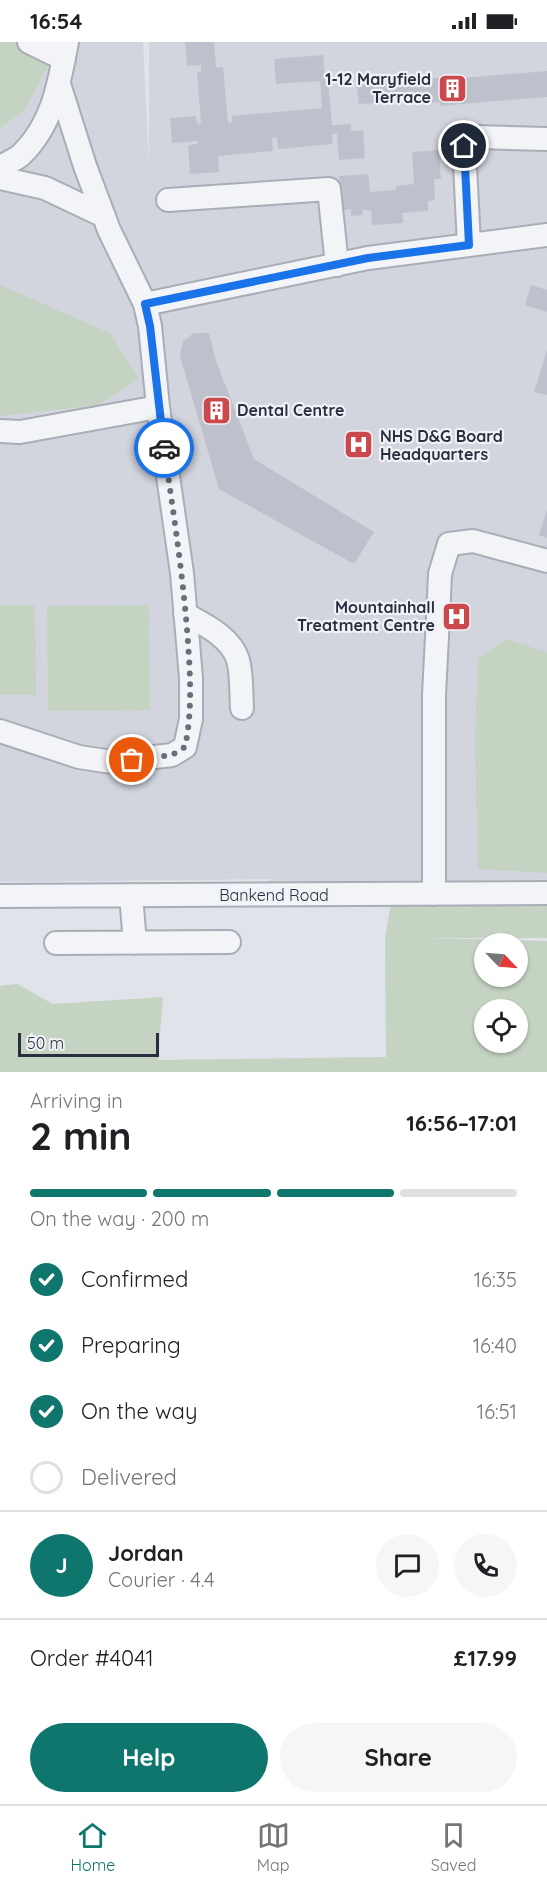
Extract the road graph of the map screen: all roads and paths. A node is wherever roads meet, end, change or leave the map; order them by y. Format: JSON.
{"nodes":[{"id":1,"x":29,"y":42,"type":"edge"},
{"id":2,"x":65,"y":50,"type":"edge"},
{"id":3,"x":58,"y":84,"type":"junction"},
{"id":4,"x":547,"y":139,"type":"edge"},
{"id":5,"x":0,"y":166,"type":"edge"},
{"id":6,"x":0,"y":178,"type":"edge"},
{"id":7,"x":168,"y":200,"type":"dead end"},
{"id":8,"x":104,"y":216,"type":"junction"},
{"id":9,"x":547,"y":235,"type":"edge"},
{"id":10,"x":469,"y":245,"type":"junction"},
{"id":11,"x":337,"y":265,"type":"junction"},
{"id":12,"x":145,"y":304,"type":"junction"},
{"id":13,"x":158,"y":406,"type":"junction"},
{"id":14,"x":0,"y":431,"type":"edge"},
{"id":15,"x":547,"y":561,"type":"edge"},
{"id":16,"x":186,"y":614,"type":"junction"},
{"id":17,"x":242,"y":708,"type":"dead end"},
{"id":18,"x":0,"y":731,"type":"edge"},
{"id":19,"x":547,"y":893,"type":"edge"},
{"id":20,"x":434,"y":894,"type":"junction"},
{"id":21,"x":131,"y":895,"type":"junction"},
{"id":22,"x":0,"y":896,"type":"edge"},
{"id":23,"x":135,"y":942,"type":"junction"},
{"id":24,"x":229,"y":942,"type":"dead end"},
{"id":25,"x":56,"y":943,"type":"dead end"}],
"edges":[{"from":1,"to":2,"type":"street"},
{"from":2,"to":3,"type":"street"},
{"from":3,"to":5,"type":"street"},
{"from":3,"to":8,"type":"street"},
{"from":4,"to":10,"type":"street"},
{"from":6,"to":8,"type":"street"},
{"from":7,"to":11,"type":"street"},
{"from":8,"to":12,"type":"street"},
{"from":9,"to":10,"type":"street"},
{"from":10,"to":11,"type":"street"},
{"from":11,"to":12,"type":"street"},
{"from":12,"to":13,"type":"street"},
{"from":13,"to":14,"type":"street"},
{"from":13,"to":16,"type":"street"},
{"from":15,"to":20,"type":"street"},
{"from":16,"to":17,"type":"street"},
{"from":16,"to":18,"type":"street"},
{"from":19,"to":20,"type":"street","name":"Bankend Road"},
{"from":20,"to":21,"type":"street","name":"Bankend Road"},
{"from":21,"to":22,"type":"street","name":"Bankend Road"},
{"from":21,"to":23,"type":"street"},
{"from":23,"to":24,"type":"street"},
{"from":23,"to":25,"type":"street"}]}
